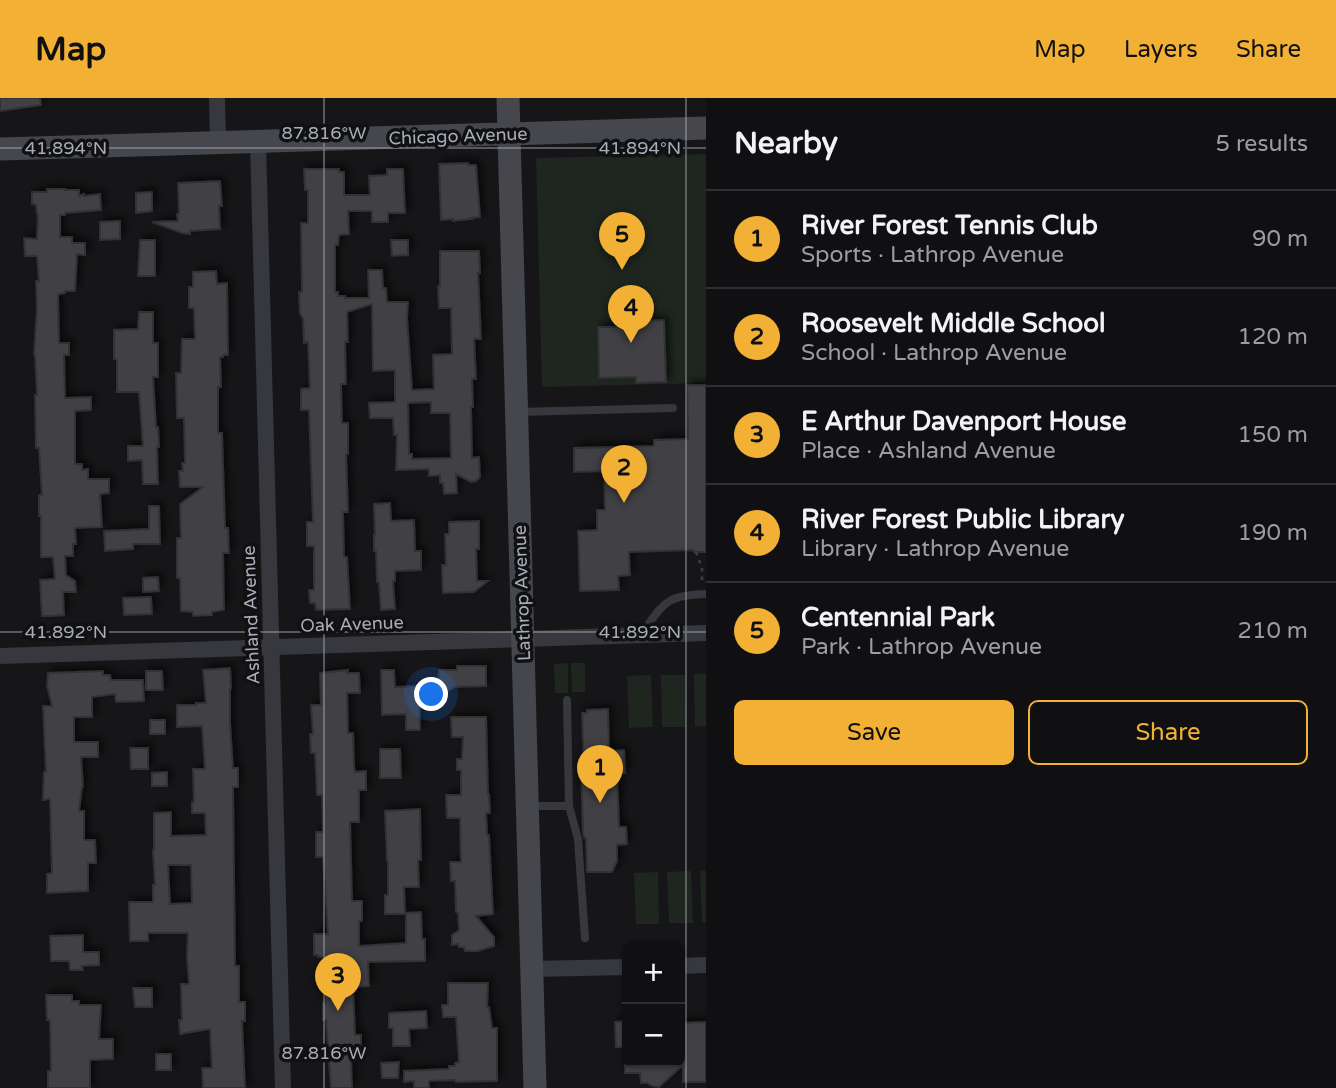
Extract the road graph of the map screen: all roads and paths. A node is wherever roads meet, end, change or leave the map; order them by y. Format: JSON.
{"nodes":[{"id":1,"x":217,"y":98,"type":"edge"},
{"id":2,"x":508,"y":98,"type":"edge"},
{"id":3,"x":706,"y":128,"type":"edge"},
{"id":4,"x":509,"y":134,"type":"junction"},
{"id":5,"x":257,"y":142,"type":"junction"},
{"id":6,"x":218,"y":143,"type":"junction"},
{"id":7,"x":0,"y":149,"type":"edge"},
{"id":8,"x":673,"y":408,"type":"dead end"},
{"id":9,"x":517,"y":412,"type":"junction"},
{"id":10,"x":696,"y":552,"type":"dead end"},
{"id":11,"x":704,"y":568,"type":"edge"},
{"id":12,"x":704,"y":594,"type":"edge"},
{"id":13,"x":706,"y":633,"type":"edge"},
{"id":14,"x":641,"y":635,"type":"junction"},
{"id":15,"x":523,"y":639,"type":"junction"},
{"id":16,"x":271,"y":646,"type":"junction"},
{"id":17,"x":0,"y":656,"type":"edge"},
{"id":18,"x":567,"y":700,"type":"dead end"},
{"id":19,"x":528,"y":806,"type":"junction"},
{"id":20,"x":569,"y":806,"type":"junction"},
{"id":21,"x":585,"y":938,"type":"dead end"},
{"id":22,"x":706,"y":965,"type":"edge"},
{"id":23,"x":685,"y":966,"type":"edge"},
{"id":24,"x":622,"y":967,"type":"edge"},
{"id":25,"x":532,"y":969,"type":"junction"},
{"id":26,"x":283,"y":1088,"type":"edge"},
{"id":27,"x":536,"y":1088,"type":"edge"}],
"edges":[{"from":1,"to":6,"type":"street"},
{"from":2,"to":4,"type":"street","name":"Lathrop Avenue"},
{"from":3,"to":4,"type":"street","name":"Chicago Avenue"},
{"from":4,"to":5,"type":"street","name":"Chicago Avenue"},
{"from":4,"to":9,"type":"street","name":"Lathrop Avenue"},
{"from":5,"to":6,"type":"street","name":"Chicago Avenue"},
{"from":5,"to":16,"type":"street","name":"Ashland Avenue"},
{"from":6,"to":7,"type":"street","name":"Chicago Avenue"},
{"from":8,"to":9,"type":"lane"},
{"from":9,"to":15,"type":"street","name":"Lathrop Avenue"},
{"from":10,"to":11,"type":"path"},
{"from":11,"to":12,"type":"path"},
{"from":12,"to":14,"type":"lane"},
{"from":13,"to":14,"type":"street","name":"Oak Avenue"},
{"from":14,"to":15,"type":"street","name":"Oak Avenue"},
{"from":15,"to":16,"type":"street","name":"Oak Avenue"},
{"from":15,"to":19,"type":"street","name":"Lathrop Avenue"},
{"from":16,"to":17,"type":"street","name":"Oak Avenue"},
{"from":16,"to":26,"type":"street","name":"Ashland Avenue"},
{"from":18,"to":20,"type":"lane"},
{"from":19,"to":20,"type":"lane"},
{"from":19,"to":25,"type":"street","name":"Lathrop Avenue"},
{"from":20,"to":21,"type":"lane"},
{"from":22,"to":23,"type":"street"},
{"from":24,"to":25,"type":"street"},
{"from":25,"to":27,"type":"street","name":"Lathrop Avenue"}]}
